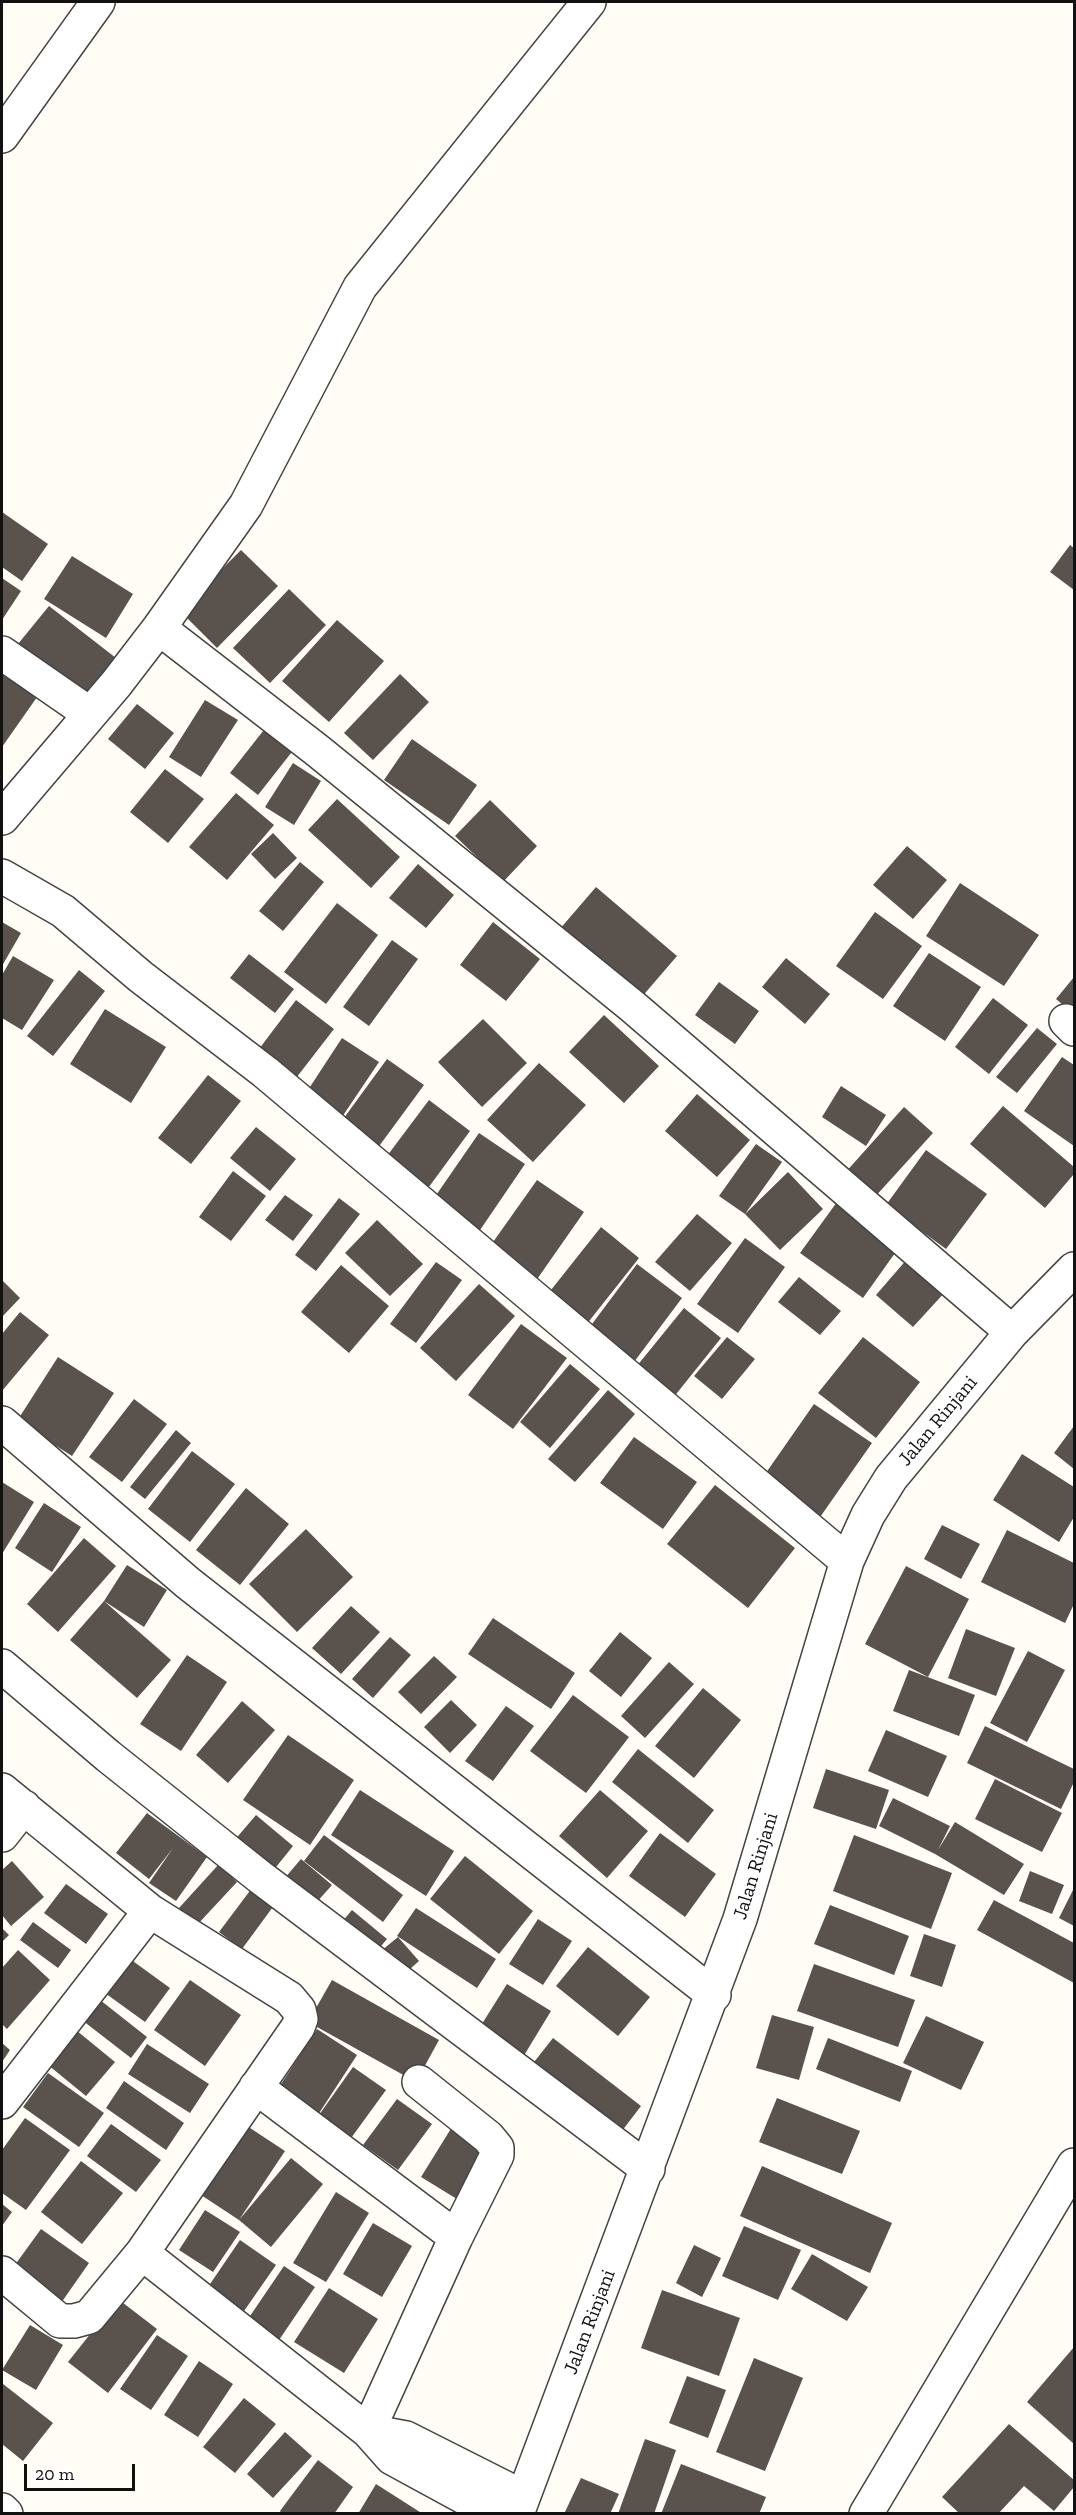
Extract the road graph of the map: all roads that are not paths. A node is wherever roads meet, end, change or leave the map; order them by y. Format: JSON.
{"nodes":[{"id":1,"x":98,"y":2,"type":"edge"},
{"id":2,"x":589,"y":2,"type":"edge"},
{"id":3,"x":2,"y":136,"type":"edge"},
{"id":4,"x":159,"y":628,"type":"junction"},
{"id":5,"x":2,"y":653,"type":"edge"},
{"id":6,"x":90,"y":714,"type":"junction"},
{"id":7,"x":2,"y":818,"type":"edge"},
{"id":8,"x":2,"y":876,"type":"edge"},
{"id":9,"x":1074,"y":1269,"type":"edge"},
{"id":10,"x":1012,"y":1332,"type":"junction"},
{"id":11,"x":2,"y":1423,"type":"edge"},
{"id":12,"x":847,"y":1561,"type":"junction"},
{"id":13,"x":2,"y":1666,"type":"edge"},
{"id":14,"x":13,"y":1798,"type":"edge"},
{"id":15,"x":2,"y":1835,"type":"edge"},
{"id":16,"x":150,"y":1911,"type":"junction"},
{"id":17,"x":714,"y":1995,"type":"junction"},
{"id":18,"x":419,"y":2082,"type":"dead end"},
{"id":19,"x":256,"y":2087,"type":"junction"},
{"id":20,"x":2,"y":2102,"type":"edge"},
{"id":21,"x":1074,"y":2165,"type":"edge"},
{"id":22,"x":648,"y":2169,"type":"junction"},
{"id":23,"x":456,"y":2237,"type":"junction"},
{"id":24,"x":142,"y":2253,"type":"junction"},
{"id":25,"x":3,"y":2279,"type":"edge"},
{"id":26,"x":368,"y":2431,"type":"junction"},
{"id":27,"x":520,"y":2505,"type":"edge"},
{"id":28,"x":2,"y":2510,"type":"edge"},
{"id":29,"x":6,"y":2514,"type":"edge"},
{"id":30,"x":495,"y":2514,"type":"edge"},
{"id":31,"x":866,"y":2514,"type":"edge"}],
"edges":[{"from":1,"to":3,"type":"street"},
{"from":2,"to":4,"type":"street"},
{"from":4,"to":6,"type":"street"},
{"from":4,"to":10,"type":"street"},
{"from":5,"to":6,"type":"street"},
{"from":6,"to":7,"type":"street"},
{"from":8,"to":12,"type":"street"},
{"from":9,"to":10,"type":"street","name":"Jalan Rinjani"},
{"from":10,"to":12,"type":"street","name":"Jalan Rinjani"},
{"from":11,"to":17,"type":"street"},
{"from":12,"to":17,"type":"street","name":"Jalan Rinjani"},
{"from":13,"to":22,"type":"street"},
{"from":14,"to":15,"type":"street"},
{"from":14,"to":16,"type":"street"},
{"from":16,"to":19,"type":"street"},
{"from":16,"to":20,"type":"street"},
{"from":17,"to":22,"type":"street","name":"Jalan Rinjani"},
{"from":18,"to":23,"type":"street"},
{"from":19,"to":23,"type":"street"},
{"from":19,"to":24,"type":"street"},
{"from":21,"to":31,"type":"street"},
{"from":22,"to":27,"type":"street","name":"Jalan Rinjani"},
{"from":23,"to":26,"type":"street"},
{"from":24,"to":25,"type":"street"},
{"from":24,"to":26,"type":"street"},
{"from":26,"to":27,"type":"street"},
{"from":26,"to":30,"type":"street"},
{"from":28,"to":29,"type":"street"}]}
